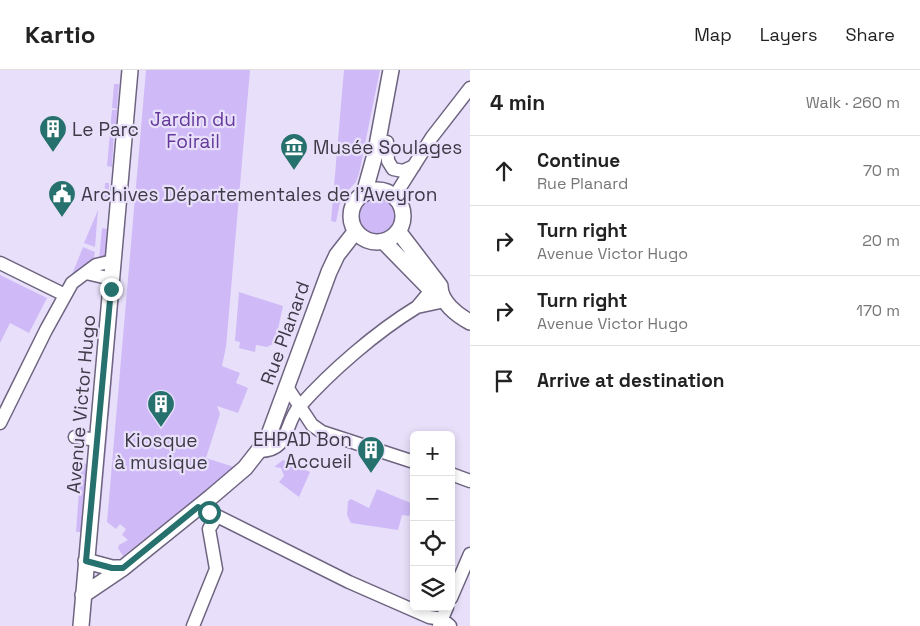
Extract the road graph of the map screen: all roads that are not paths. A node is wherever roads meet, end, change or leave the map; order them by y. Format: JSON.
{"nodes":[{"id":1,"x":130,"y":70,"type":"edge"},
{"id":2,"x":391,"y":70,"type":"edge"},
{"id":3,"x":400,"y":70,"type":"edge"},
{"id":4,"x":470,"y":88,"type":"edge"},
{"id":5,"x":387,"y":142,"type":"junction"},
{"id":6,"x":414,"y":166,"type":"junction"},
{"id":7,"x":380,"y":191,"type":"junction"},
{"id":8,"x":364,"y":194,"type":"junction"},
{"id":9,"x":394,"y":197,"type":"junction"},
{"id":10,"x":398,"y":231,"type":"junction"},
{"id":11,"x":355,"y":232,"type":"junction"},
{"id":12,"x":384,"y":242,"type":"junction"},
{"id":13,"x":114,"y":261,"type":"junction"},
{"id":14,"x":0,"y":262,"type":"edge"},
{"id":15,"x":86,"y":273,"type":"junction"},
{"id":16,"x":112,"y":279,"type":"junction"},
{"id":17,"x":428,"y":279,"type":"junction"},
{"id":18,"x":65,"y":295,"type":"junction"},
{"id":19,"x":443,"y":297,"type":"junction"},
{"id":20,"x":470,"y":322,"type":"edge"},
{"id":21,"x":287,"y":387,"type":"junction"},
{"id":22,"x":300,"y":406,"type":"junction"},
{"id":23,"x":0,"y":423,"type":"edge"},
{"id":24,"x":75,"y":437,"type":"dead end"},
{"id":25,"x":98,"y":440,"type":"junction"},
{"id":26,"x":258,"y":451,"type":"junction"},
{"id":27,"x":410,"y":461,"type":"edge"},
{"id":28,"x":455,"y":475,"type":"edge"},
{"id":29,"x":468,"y":479,"type":"edge"},
{"id":30,"x":198,"y":507,"type":"junction"},
{"id":31,"x":217,"y":516,"type":"junction"},
{"id":32,"x":470,"y":554,"type":"edge"},
{"id":33,"x":86,"y":561,"type":"junction"},
{"id":34,"x":123,"y":568,"type":"junction"},
{"id":35,"x":455,"y":589,"type":"edge"},
{"id":36,"x":83,"y":595,"type":"junction"},
{"id":37,"x":446,"y":611,"type":"edge"},
{"id":38,"x":444,"y":624,"type":"edge"},
{"id":39,"x":82,"y":626,"type":"edge"},
{"id":40,"x":193,"y":626,"type":"edge"}],
"edges":[{"from":1,"to":13,"type":"main road","name":"Avenue Victor Hugo"},
{"from":2,"to":8,"type":"main road"},
{"from":3,"to":5,"type":"main road"},
{"from":4,"to":6,"type":"street"},
{"from":5,"to":6,"type":"street"},
{"from":5,"to":7,"type":"main road"},
{"from":6,"to":9,"type":"street"},
{"from":7,"to":8,"type":"main road"},
{"from":7,"to":9,"type":"main road"},
{"from":8,"to":11,"type":"main road"},
{"from":9,"to":10,"type":"main road"},
{"from":10,"to":12,"type":"main road"},
{"from":10,"to":17,"type":"main road"},
{"from":11,"to":12,"type":"main road"},
{"from":11,"to":21,"type":"main road","name":"Rue Planard"},
{"from":12,"to":17,"type":"main road"},
{"from":13,"to":15,"type":"street"},
{"from":13,"to":16,"type":"main road","name":"Avenue Victor Hugo"},
{"from":14,"to":18,"type":"street"},
{"from":15,"to":16,"type":"street"},
{"from":15,"to":18,"type":"street"},
{"from":16,"to":25,"type":"main road","name":"Avenue Victor Hugo"},
{"from":17,"to":19,"type":"main road"},
{"from":18,"to":23,"type":"street"},
{"from":19,"to":20,"type":"main road"},
{"from":19,"to":22,"type":"street"},
{"from":21,"to":22,"type":"street"},
{"from":21,"to":26,"type":"main road","name":"Rue Planard"},
{"from":22,"to":26,"type":"street","name":"Rue Planard"},
{"from":22,"to":27,"type":"street"},
{"from":24,"to":25,"type":"street"},
{"from":25,"to":33,"type":"main road","name":"Avenue Victor Hugo"},
{"from":26,"to":30,"type":"main road","name":"Rue Planard"},
{"from":28,"to":29,"type":"street"},
{"from":30,"to":31,"type":"street"},
{"from":30,"to":34,"type":"main road","name":"Rue Planard"},
{"from":31,"to":38,"type":"street"},
{"from":31,"to":40,"type":"street"},
{"from":32,"to":35,"type":"street"},
{"from":33,"to":34,"type":"main road"},
{"from":33,"to":36,"type":"main road","name":"Avenue Victor Hugo"},
{"from":34,"to":36,"type":"main road","name":"Rue Planard"},
{"from":36,"to":39,"type":"main road","name":"Avenue Victor Hugo"},
{"from":37,"to":38,"type":"street"}]}
